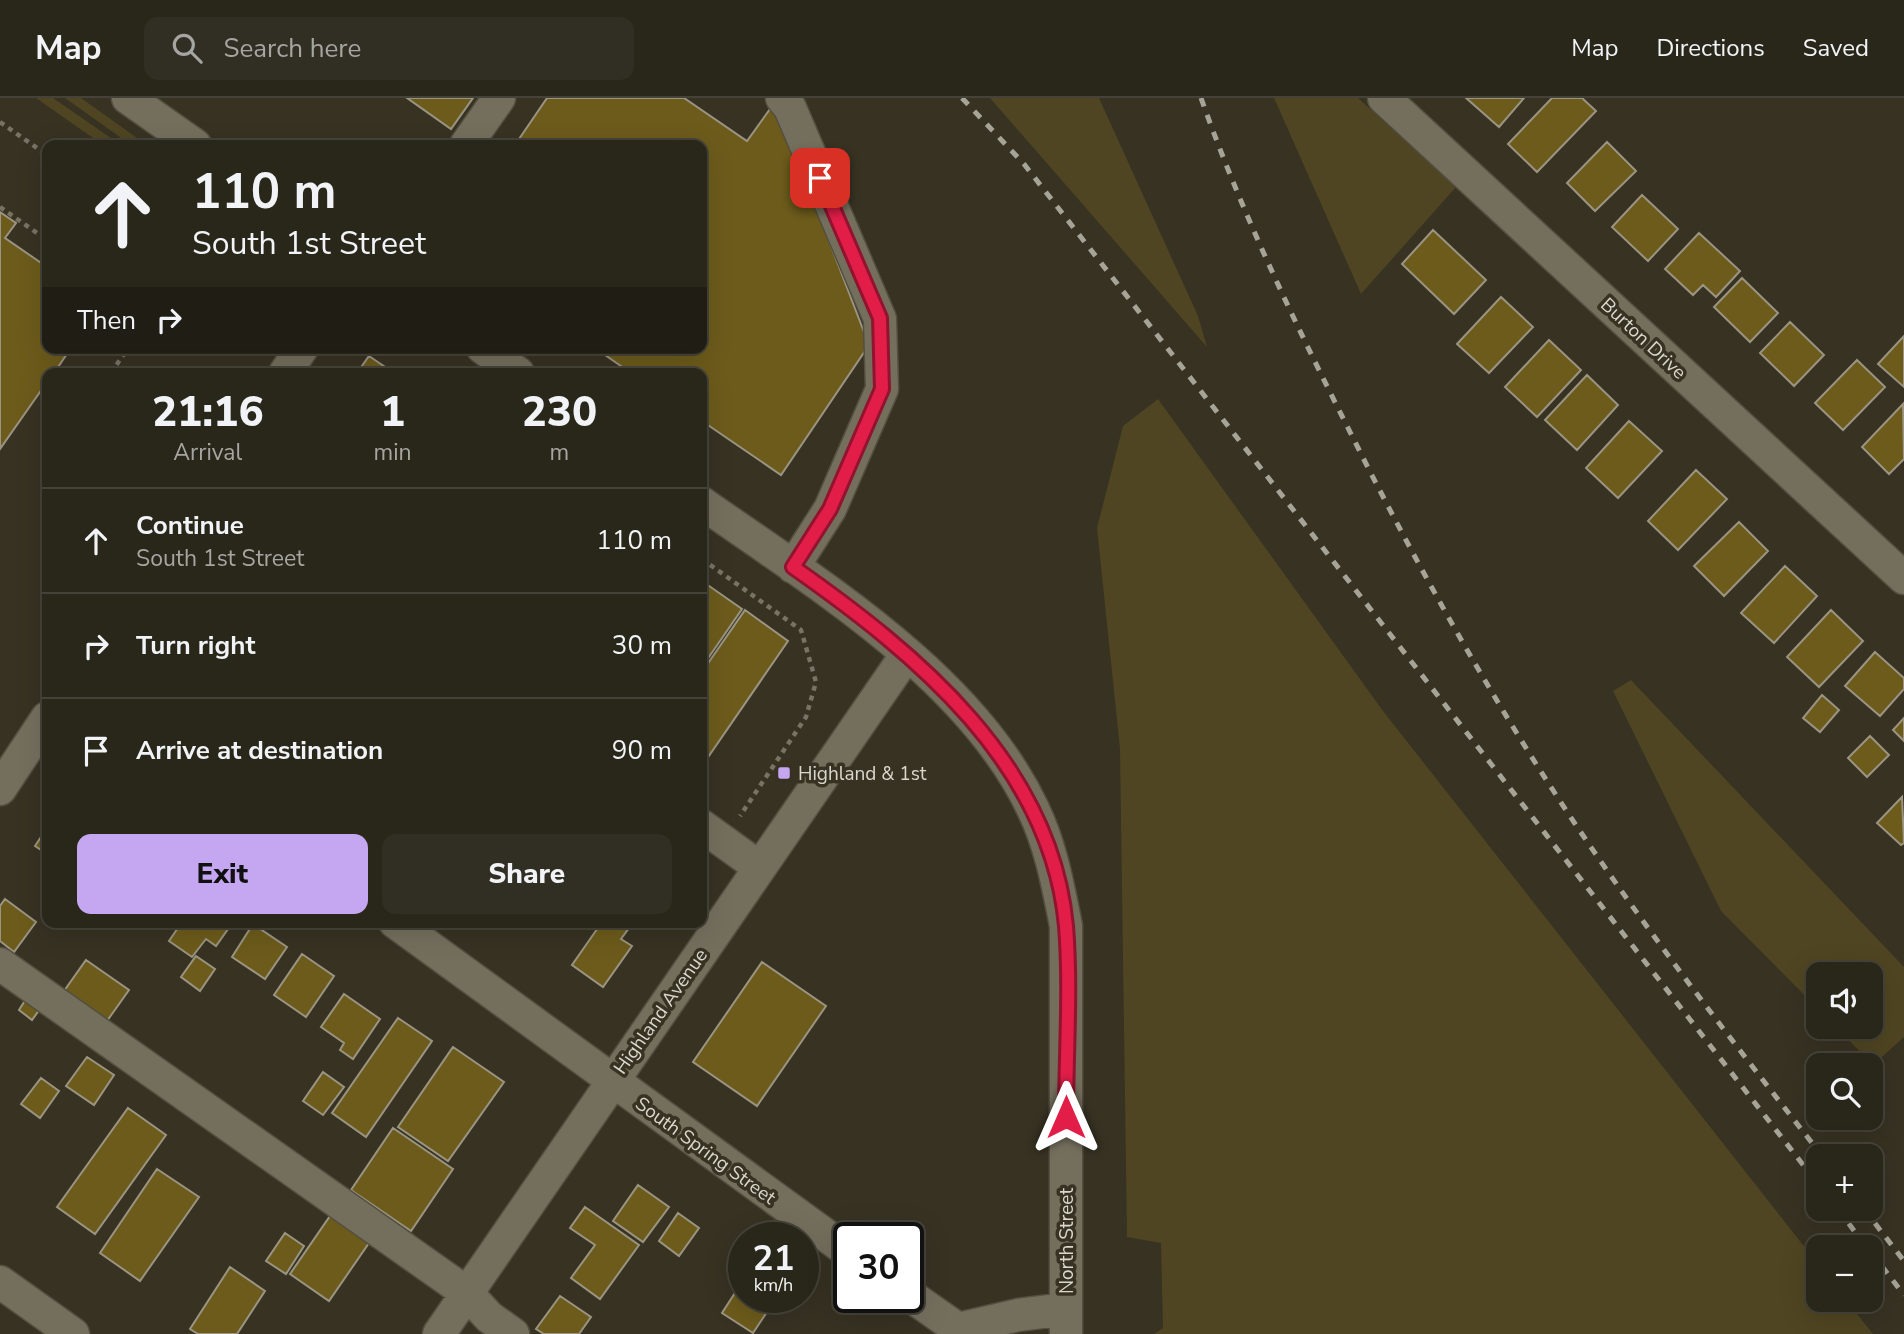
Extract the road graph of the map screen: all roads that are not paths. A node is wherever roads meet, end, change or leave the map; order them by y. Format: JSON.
{"nodes":[{"id":1,"x":128,"y":98,"type":"edge"},
{"id":2,"x":499,"y":98,"type":"edge"},
{"id":3,"x":782,"y":98,"type":"edge"},
{"id":4,"x":1384,"y":98,"type":"edge"},
{"id":5,"x":188,"y":140,"type":"edge"},
{"id":6,"x":470,"y":140,"type":"edge"},
{"id":7,"x":491,"y":354,"type":"edge"},
{"id":8,"x":511,"y":368,"type":"edge"},
{"id":9,"x":707,"y":507,"type":"edge"},
{"id":10,"x":793,"y":567,"type":"junction"},
{"id":11,"x":1904,"y":578,"type":"edge"},
{"id":12,"x":906,"y":654,"type":"junction"},
{"id":13,"x":42,"y":726,"type":"edge"},
{"id":14,"x":0,"y":789,"type":"edge"},
{"id":15,"x":712,"y":834,"type":"edge"},
{"id":16,"x":759,"y":867,"type":"junction"},
{"id":17,"x":403,"y":928,"type":"edge"},
{"id":18,"x":0,"y":964,"type":"edge"},
{"id":19,"x":612,"y":1080,"type":"junction"},
{"id":20,"x":833,"y":1240,"type":"edge"},
{"id":21,"x":0,"y":1282,"type":"edge"},
{"id":22,"x":467,"y":1293,"type":"junction"},
{"id":23,"x":924,"y":1305,"type":"edge"},
{"id":24,"x":1066,"y":1321,"type":"edge"},
{"id":25,"x":962,"y":1332,"type":"edge"},
{"id":26,"x":73,"y":1334,"type":"edge"},
{"id":27,"x":439,"y":1334,"type":"edge"},
{"id":28,"x":513,"y":1334,"type":"edge"}],
"edges":[{"from":1,"to":5,"type":"street"},
{"from":2,"to":6,"type":"street"},
{"from":3,"to":10,"type":"street"},
{"from":4,"to":11,"type":"street","name":"Burton Drive"},
{"from":7,"to":8,"type":"street"},
{"from":9,"to":10,"type":"street","name":"North Street"},
{"from":10,"to":12,"type":"street","name":"North Street"},
{"from":12,"to":16,"type":"street","name":"Highland Avenue"},
{"from":12,"to":24,"type":"street","name":"North Street"},
{"from":13,"to":14,"type":"street"},
{"from":15,"to":16,"type":"street"},
{"from":16,"to":19,"type":"street","name":"Highland Avenue"},
{"from":17,"to":19,"type":"street","name":"South Spring Street"},
{"from":18,"to":22,"type":"street"},
{"from":19,"to":20,"type":"street","name":"South Spring Street"},
{"from":19,"to":22,"type":"street","name":"Highland Avenue"},
{"from":21,"to":26,"type":"street"},
{"from":22,"to":27,"type":"street","name":"Highland Avenue"},
{"from":22,"to":28,"type":"street"},
{"from":23,"to":25,"type":"street"},
{"from":24,"to":25,"type":"street"}]}
